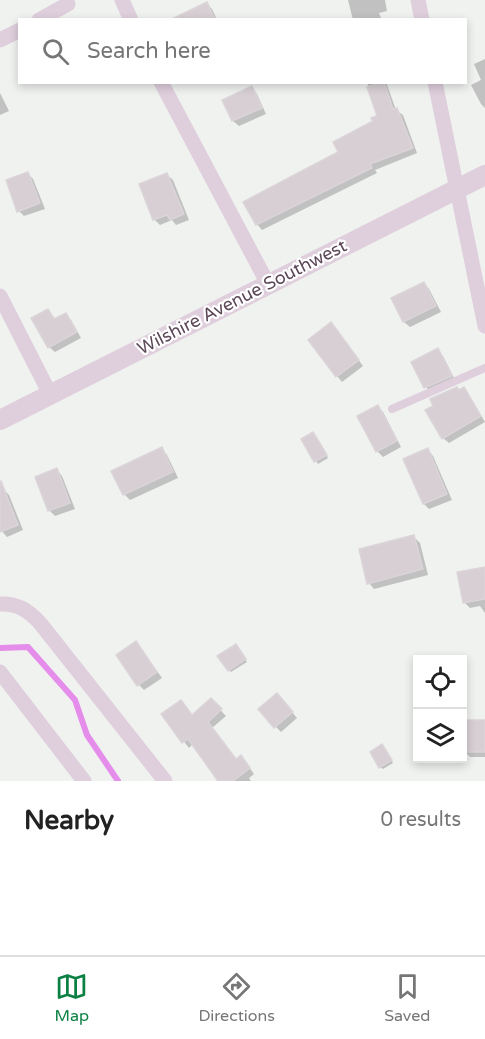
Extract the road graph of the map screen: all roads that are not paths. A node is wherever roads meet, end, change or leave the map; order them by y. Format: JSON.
{"nodes":[{"id":1,"x":122,"y":0,"type":"edge"},
{"id":2,"x":418,"y":0,"type":"edge"},
{"id":3,"x":68,"y":4,"type":"dead end"},
{"id":4,"x":43,"y":18,"type":"edge"},
{"id":5,"x":130,"y":18,"type":"edge"},
{"id":6,"x":422,"y":18,"type":"edge"},
{"id":7,"x":18,"y":31,"type":"edge"},
{"id":8,"x":0,"y":40,"type":"edge"},
{"id":9,"x":163,"y":84,"type":"edge"},
{"id":10,"x":435,"y":84,"type":"edge"},
{"id":11,"x":485,"y":175,"type":"edge"},
{"id":12,"x":458,"y":188,"type":"junction"},
{"id":13,"x":267,"y":284,"type":"junction"},
{"id":14,"x":0,"y":296,"type":"edge"},
{"id":15,"x":485,"y":326,"type":"edge"},
{"id":16,"x":485,"y":368,"type":"edge"},
{"id":17,"x":50,"y":394,"type":"junction"},
{"id":18,"x":392,"y":409,"type":"dead end"},
{"id":19,"x":0,"y":420,"type":"edge"},
{"id":20,"x":0,"y":604,"type":"edge"},
{"id":21,"x":0,"y":672,"type":"edge"},
{"id":22,"x":84,"y":781,"type":"edge"},
{"id":23,"x":165,"y":781,"type":"edge"}],
"edges":[{"from":1,"to":5,"type":"street"},
{"from":2,"to":6,"type":"street"},
{"from":3,"to":4,"type":"street"},
{"from":7,"to":8,"type":"street"},
{"from":9,"to":13,"type":"street"},
{"from":10,"to":12,"type":"street"},
{"from":11,"to":12,"type":"street","name":"Wilshire Avenue Southwest"},
{"from":12,"to":13,"type":"street","name":"Wilshire Avenue Southwest"},
{"from":12,"to":15,"type":"street"},
{"from":13,"to":17,"type":"street","name":"Wilshire Avenue Southwest"},
{"from":14,"to":17,"type":"street"},
{"from":16,"to":18,"type":"lane"},
{"from":17,"to":19,"type":"street","name":"Wilshire Avenue Southwest"},
{"from":20,"to":23,"type":"street"},
{"from":21,"to":22,"type":"street"}]}
